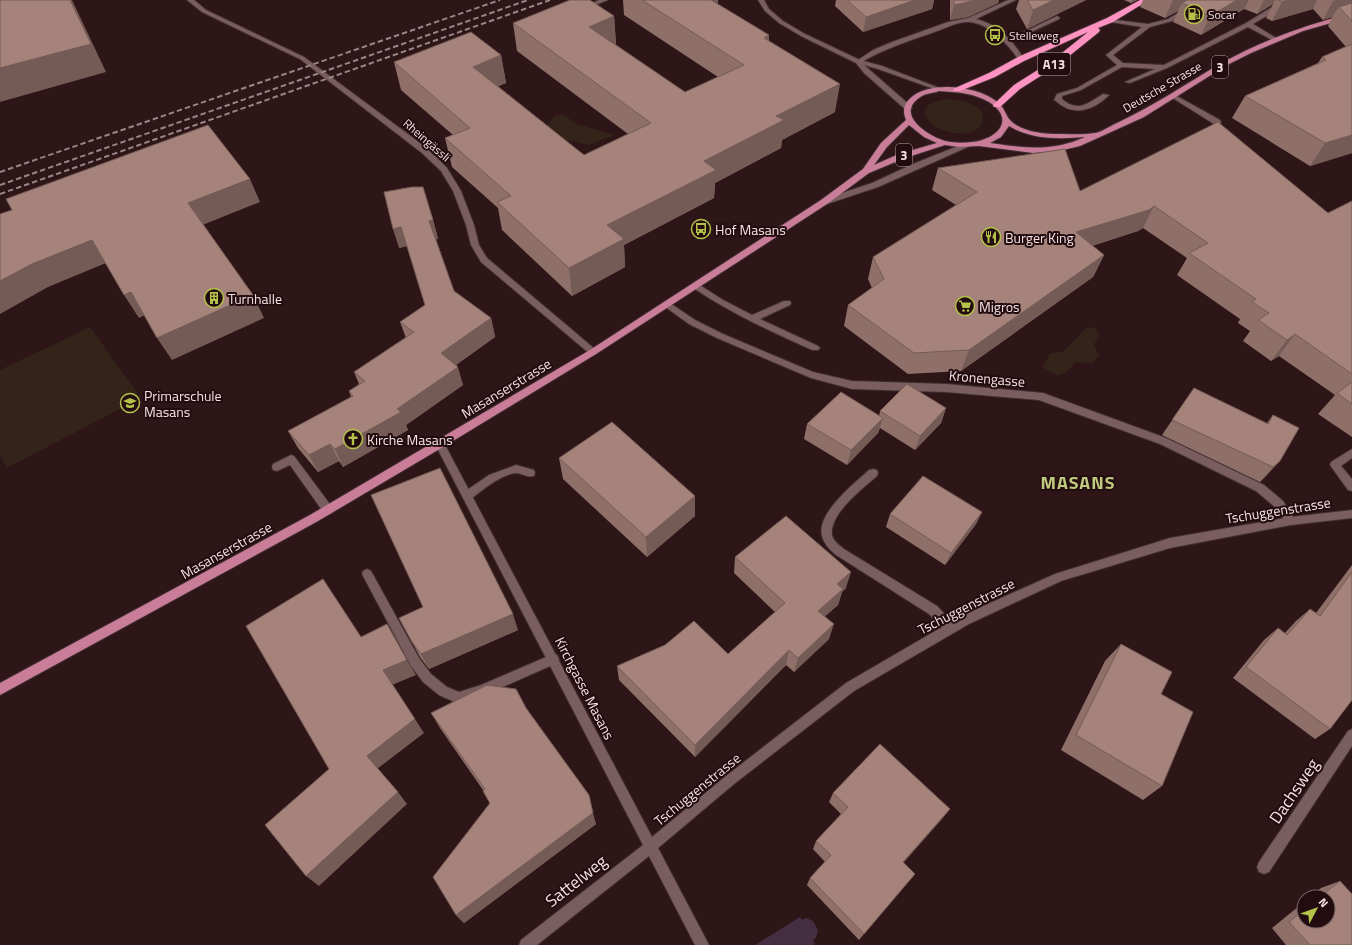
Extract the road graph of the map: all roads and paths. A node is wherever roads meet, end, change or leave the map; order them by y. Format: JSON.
{"nodes":[{"id":1,"x":190,"y":0,"type":"edge"},
{"id":2,"x":605,"y":0,"type":"edge"},
{"id":3,"x":761,"y":0,"type":"edge"},
{"id":4,"x":1013,"y":0,"type":"edge"},
{"id":5,"x":1145,"y":0,"type":"edge"},
{"id":6,"x":1200,"y":0,"type":"edge"},
{"id":7,"x":1273,"y":0,"type":"edge"},
{"id":8,"x":1290,"y":0,"type":"edge"},
{"id":9,"x":1282,"y":3,"type":"junction"},
{"id":10,"x":575,"y":11,"type":"edge"},
{"id":11,"x":1352,"y":15,"type":"edge"},
{"id":12,"x":1057,"y":18,"type":"dead end"},
{"id":13,"x":969,"y":20,"type":"junction"},
{"id":14,"x":1110,"y":20,"type":"junction"},
{"id":15,"x":1248,"y":24,"type":"junction"},
{"id":16,"x":1148,"y":26,"type":"junction"},
{"id":17,"x":1276,"y":40,"type":"junction"},
{"id":18,"x":1008,"y":41,"type":"junction"},
{"id":19,"x":1021,"y":59,"type":"junction"},
{"id":20,"x":858,"y":62,"type":"junction"},
{"id":21,"x":1121,"y":65,"type":"junction"},
{"id":22,"x":1165,"y":67,"type":"junction"},
{"id":23,"x":1128,"y":82,"type":"dead end"},
{"id":24,"x":939,"y":89,"type":"junction"},
{"id":25,"x":957,"y":89,"type":"junction"},
{"id":26,"x":1105,"y":95,"type":"dead end"},
{"id":27,"x":1173,"y":96,"type":"junction"},
{"id":28,"x":997,"y":105,"type":"junction"},
{"id":29,"x":908,"y":107,"type":"junction"},
{"id":30,"x":909,"y":121,"type":"junction"},
{"id":31,"x":1006,"y":121,"type":"junction"},
{"id":32,"x":1217,"y":122,"type":"edge"},
{"id":33,"x":1095,"y":135,"type":"junction"},
{"id":34,"x":944,"y":143,"type":"junction"},
{"id":35,"x":981,"y":144,"type":"junction"},
{"id":36,"x":966,"y":146,"type":"junction"},
{"id":37,"x":866,"y":171,"type":"junction"},
{"id":38,"x":824,"y":202,"type":"junction"},
{"id":39,"x":695,"y":285,"type":"junction"},
{"id":40,"x":787,"y":303,"type":"dead end"},
{"id":41,"x":667,"y":304,"type":"junction"},
{"id":42,"x":752,"y":319,"type":"junction"},
{"id":43,"x":815,"y":348,"type":"dead end"},
{"id":44,"x":593,"y":352,"type":"junction"},
{"id":45,"x":440,"y":444,"type":"junction"},
{"id":46,"x":1352,"y":453,"type":"edge"},
{"id":47,"x":277,"y":467,"type":"dead end"},
{"id":48,"x":530,"y":473,"type":"dead end"},
{"id":49,"x":873,"y":473,"type":"dead end"},
{"id":50,"x":1352,"y":487,"type":"edge"},
{"id":51,"x":468,"y":495,"type":"junction"},
{"id":52,"x":328,"y":510,"type":"junction"},
{"id":53,"x":1352,"y":514,"type":"edge"},
{"id":54,"x":1290,"y":521,"type":"junction"},
{"id":55,"x":367,"y":574,"type":"dead end"},
{"id":56,"x":950,"y":628,"type":"junction"},
{"id":57,"x":553,"y":659,"type":"junction"},
{"id":58,"x":0,"y":689,"type":"edge"},
{"id":59,"x":1352,"y":734,"type":"edge"},
{"id":60,"x":650,"y":847,"type":"junction"},
{"id":61,"x":1264,"y":867,"type":"dead end"},
{"id":62,"x":526,"y":945,"type":"edge"},
{"id":63,"x":702,"y":945,"type":"edge"}],
"edges":[{"from":1,"to":44,"type":"street","name":"Rheingässli"},
{"from":2,"to":10,"type":"street"},
{"from":3,"to":20,"type":"street"},
{"from":4,"to":13,"type":"street"},
{"from":5,"to":14,"type":"highway","number":"A13"},
{"from":6,"to":16,"type":"street"},
{"from":7,"to":9,"type":"street"},
{"from":8,"to":9,"type":"street"},
{"from":9,"to":15,"type":"street"},
{"from":11,"to":17,"type":"main road","name":"Deutsche Strasse","number":"3"},
{"from":12,"to":18,"type":"street"},
{"from":13,"to":18,"type":"street"},
{"from":13,"to":20,"type":"street"},
{"from":14,"to":16,"type":"street"},
{"from":14,"to":19,"type":"highway","number":"A13"},
{"from":14,"to":28,"type":"highway","number":"A13"},
{"from":15,"to":17,"type":"street"},
{"from":15,"to":22,"type":"street"},
{"from":16,"to":21,"type":"street"},
{"from":17,"to":27,"type":"main road","name":"Deutsche Strasse","number":"3"},
{"from":18,"to":19,"type":"street"},
{"from":19,"to":25,"type":"highway","number":"A13"},
{"from":20,"to":24,"type":"street"},
{"from":20,"to":29,"type":"street"},
{"from":21,"to":22,"type":"street"},
{"from":21,"to":26,"type":"street"},
{"from":22,"to":23,"type":"street"},
{"from":24,"to":25,"type":"main road"},
{"from":24,"to":29,"type":"main road"},
{"from":25,"to":28,"type":"main road"},
{"from":27,"to":32,"type":"street"},
{"from":27,"to":33,"type":"main road","name":"Deutsche Strasse","number":"3"},
{"from":28,"to":31,"type":"main road"},
{"from":29,"to":30,"type":"main road"},
{"from":30,"to":34,"type":"main road"},
{"from":30,"to":37,"type":"main road","name":"Masanserstrasse","number":"3"},
{"from":31,"to":33,"type":"main road","name":"Deutsche Strasse","number":"3"},
{"from":31,"to":35,"type":"main road"},
{"from":33,"to":35,"type":"main road","name":"Deutsche Strasse","number":"3"},
{"from":34,"to":36,"type":"main road"},
{"from":34,"to":37,"type":"main road","name":"Masanserstrasse","number":"3"},
{"from":35,"to":36,"type":"main road"},
{"from":36,"to":38,"type":"street"},
{"from":37,"to":38,"type":"main road","name":"Masanserstrasse","number":"3"},
{"from":38,"to":39,"type":"main road","name":"Masanserstrasse","number":"3"},
{"from":39,"to":41,"type":"main road","name":"Masanserstrasse","number":"3"},
{"from":39,"to":42,"type":"street"},
{"from":40,"to":42,"type":"street"},
{"from":41,"to":44,"type":"main road","name":"Masanserstrasse","number":"3"},
{"from":41,"to":54,"type":"street","name":"Kronengasse"},
{"from":42,"to":43,"type":"street"},
{"from":44,"to":45,"type":"main road","name":"Masanserstrasse","number":"3"},
{"from":45,"to":51,"type":"street","name":"Kirchgasse Masans"},
{"from":45,"to":52,"type":"main road","name":"Masanserstrasse","number":"3"},
{"from":46,"to":50,"type":"street"},
{"from":47,"to":52,"type":"street"},
{"from":48,"to":51,"type":"street"},
{"from":49,"to":56,"type":"street"},
{"from":51,"to":57,"type":"street","name":"Kirchgasse Masans"},
{"from":52,"to":58,"type":"main road","name":"Masanserstrasse","number":"3"},
{"from":53,"to":54,"type":"street","name":"Tschuggenstrasse"},
{"from":54,"to":56,"type":"street","name":"Tschuggenstrasse"},
{"from":55,"to":57,"type":"street"},
{"from":56,"to":60,"type":"street","name":"Tschuggenstrasse"},
{"from":57,"to":60,"type":"street","name":"Kirchgasse Masans"},
{"from":59,"to":61,"type":"street","name":"Dachsweg"},
{"from":60,"to":62,"type":"street","name":"Sattelweg"},
{"from":60,"to":63,"type":"street","name":"Kirchgasse Masans"}]}
